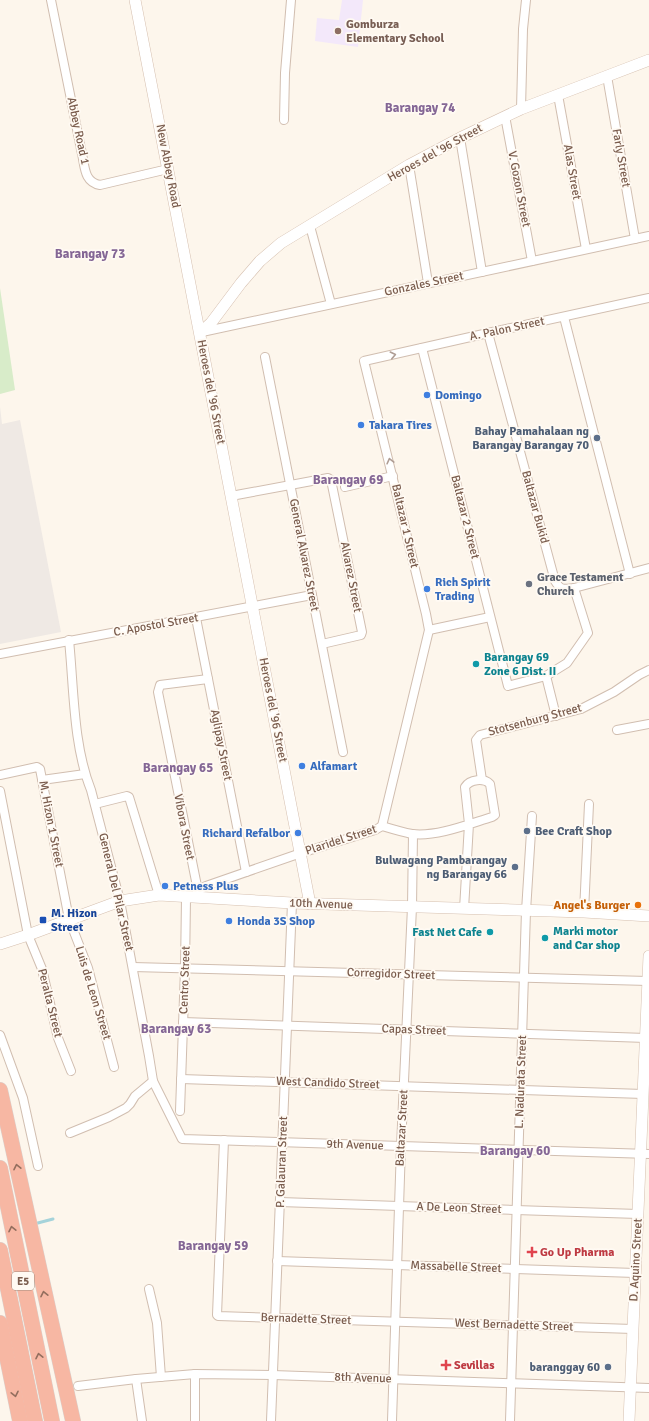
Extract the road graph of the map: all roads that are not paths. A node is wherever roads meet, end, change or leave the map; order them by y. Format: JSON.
{"nodes":[{"id":1,"x":51,"y":0,"type":"edge"},
{"id":2,"x":135,"y":0,"type":"edge"},
{"id":3,"x":291,"y":0,"type":"edge"},
{"id":4,"x":526,"y":0,"type":"edge"},
{"id":5,"x":649,"y":60,"type":"edge"},
{"id":6,"x":606,"y":76,"type":"junction"},
{"id":7,"x":558,"y":95,"type":"junction"},
{"id":8,"x":521,"y":109,"type":"junction"},
{"id":9,"x":505,"y":116,"type":"junction"},
{"id":10,"x":284,"y":120,"type":"dead end"},
{"id":11,"x":460,"y":138,"type":"junction"},
{"id":12,"x":409,"y":166,"type":"junction"},
{"id":13,"x":168,"y":169,"type":"junction"},
{"id":14,"x":310,"y":226,"type":"junction"},
{"id":15,"x":649,"y":236,"type":"edge"},
{"id":16,"x":635,"y":239,"type":"junction"},
{"id":17,"x":586,"y":250,"type":"junction"},
{"id":18,"x":532,"y":261,"type":"junction"},
{"id":19,"x":482,"y":272,"type":"junction"},
{"id":20,"x":428,"y":283,"type":"junction"},
{"id":21,"x":649,"y":298,"type":"edge"},
{"id":22,"x":331,"y":304,"type":"junction"},
{"id":23,"x":564,"y":317,"type":"junction"},
{"id":24,"x":200,"y":333,"type":"junction"},
{"id":25,"x":488,"y":333,"type":"junction"},
{"id":26,"x":422,"y":348,"type":"junction"},
{"id":27,"x":265,"y":357,"type":"dead end"},
{"id":28,"x":364,"y":361,"type":"joint"},
{"id":29,"x":393,"y":476,"type":"junction"},
{"id":30,"x":290,"y":486,"type":"junction"},
{"id":31,"x":345,"y":487,"type":"dead end"},
{"id":32,"x":232,"y":496,"type":"junction"},
{"id":33,"x":649,"y":568,"type":"edge"},
{"id":34,"x":630,"y":574,"type":"junction"},
{"id":35,"x":574,"y":588,"type":"junction"},
{"id":36,"x":312,"y":595,"type":"junction"},
{"id":37,"x":253,"y":607,"type":"junction"},
{"id":38,"x":490,"y":617,"type":"junction"},
{"id":39,"x":196,"y":618,"type":"junction"},
{"id":40,"x":428,"y":626,"type":"junction"},
{"id":41,"x":69,"y":640,"type":"junction"},
{"id":42,"x":322,"y":644,"type":"junction"},
{"id":43,"x":0,"y":654,"type":"edge"},
{"id":44,"x":649,"y":670,"type":"edge"},
{"id":45,"x":546,"y":676,"type":"junction"},
{"id":46,"x":208,"y":679,"type":"junction"},
{"id":47,"x":556,"y":716,"type":"junction"},
{"id":48,"x":649,"y":724,"type":"edge"},
{"id":49,"x":617,"y":730,"type":"dead end"},
{"id":50,"x":343,"y":752,"type":"dead end"},
{"id":51,"x":85,"y":774,"type":"junction"},
{"id":52,"x":0,"y":775,"type":"edge"},
{"id":53,"x":42,"y":780,"type":"junction"},
{"id":54,"x":482,"y":780,"type":"junction"},
{"id":55,"x":0,"y":791,"type":"edge"},
{"id":56,"x":95,"y":804,"type":"junction"},
{"id":57,"x":589,"y":804,"type":"dead end"},
{"id":58,"x":532,"y":816,"type":"dead end"},
{"id":59,"x":469,"y":824,"type":"junction"},
{"id":60,"x":382,"y":826,"type":"junction"},
{"id":61,"x":413,"y":834,"type":"junction"},
{"id":62,"x":301,"y":853,"type":"junction"},
{"id":63,"x":246,"y":872,"type":"junction"},
{"id":64,"x":198,"y":895,"type":"junction"},
{"id":65,"x":159,"y":896,"type":"junction"},
{"id":66,"x":186,"y":898,"type":"junction"},
{"id":67,"x":120,"y":901,"type":"junction"},
{"id":68,"x":292,"y":903,"type":"junction"},
{"id":69,"x":310,"y":904,"type":"junction"},
{"id":70,"x":412,"y":907,"type":"junction"},
{"id":71,"x":464,"y":909,"type":"junction"},
{"id":72,"x":526,"y":911,"type":"junction"},
{"id":73,"x":584,"y":912,"type":"junction"},
{"id":74,"x":649,"y":916,"type":"edge"},
{"id":75,"x":69,"y":919,"type":"junction"},
{"id":76,"x":28,"y":935,"type":"junction"},
{"id":77,"x":0,"y":944,"type":"edge"},
{"id":78,"x":649,"y":956,"type":"edge"},
{"id":79,"x":133,"y":967,"type":"junction"},
{"id":80,"x":186,"y":969,"type":"junction"},
{"id":81,"x":289,"y":972,"type":"junction"},
{"id":82,"x":409,"y":975,"type":"junction"},
{"id":83,"x":524,"y":978,"type":"junction"},
{"id":84,"x":648,"y":981,"type":"junction"},
{"id":85,"x":183,"y":1022,"type":"junction"},
{"id":86,"x":287,"y":1026,"type":"junction"},
{"id":87,"x":406,"y":1030,"type":"junction"},
{"id":88,"x":522,"y":1034,"type":"junction"},
{"id":89,"x":0,"y":1035,"type":"edge"},
{"id":90,"x":646,"y":1038,"type":"junction"},
{"id":91,"x":114,"y":1067,"type":"dead end"},
{"id":92,"x":70,"y":1071,"type":"dead end"},
{"id":93,"x":180,"y":1079,"type":"junction"},
{"id":94,"x":153,"y":1081,"type":"junction"},
{"id":95,"x":285,"y":1082,"type":"junction"},
{"id":96,"x":404,"y":1086,"type":"junction"},
{"id":97,"x":0,"y":1090,"type":"edge"},
{"id":98,"x":521,"y":1090,"type":"junction"},
{"id":99,"x":643,"y":1094,"type":"junction"},
{"id":100,"x":180,"y":1111,"type":"dead end"},
{"id":101,"x":70,"y":1133,"type":"dead end"},
{"id":102,"x":182,"y":1139,"type":"joint"},
{"id":103,"x":224,"y":1140,"type":"junction"},
{"id":104,"x":282,"y":1142,"type":"junction"},
{"id":105,"x":401,"y":1146,"type":"junction"},
{"id":106,"x":519,"y":1150,"type":"junction"},
{"id":107,"x":645,"y":1154,"type":"edge"},
{"id":108,"x":38,"y":1166,"type":"dead end"},
{"id":109,"x":0,"y":1168,"type":"edge"},
{"id":110,"x":280,"y":1202,"type":"junction"},
{"id":111,"x":399,"y":1206,"type":"junction"},
{"id":112,"x":517,"y":1210,"type":"junction"},
{"id":113,"x":638,"y":1214,"type":"junction"},
{"id":114,"x":0,"y":1250,"type":"edge"},
{"id":115,"x":277,"y":1261,"type":"junction"},
{"id":116,"x":397,"y":1265,"type":"junction"},
{"id":117,"x":515,"y":1269,"type":"junction"},
{"id":118,"x":635,"y":1273,"type":"junction"},
{"id":119,"x":149,"y":1290,"type":"dead end"},
{"id":120,"x":275,"y":1318,"type":"junction"},
{"id":121,"x":396,"y":1322,"type":"junction"},
{"id":122,"x":0,"y":1323,"type":"edge"},
{"id":123,"x":513,"y":1325,"type":"junction"},
{"id":124,"x":633,"y":1329,"type":"junction"},
{"id":125,"x":194,"y":1374,"type":"junction"},
{"id":126,"x":273,"y":1375,"type":"junction"},
{"id":127,"x":161,"y":1377,"type":"junction"},
{"id":128,"x":136,"y":1379,"type":"junction"},
{"id":129,"x":394,"y":1379,"type":"junction"},
{"id":130,"x":511,"y":1383,"type":"junction"},
{"id":131,"x":78,"y":1386,"type":"dead end"},
{"id":132,"x":630,"y":1388,"type":"junction"},
{"id":133,"x":649,"y":1388,"type":"edge"},
{"id":134,"x":20,"y":1421,"type":"edge"},
{"id":135,"x":33,"y":1421,"type":"edge"},
{"id":136,"x":52,"y":1421,"type":"edge"},
{"id":137,"x":73,"y":1421,"type":"edge"},
{"id":138,"x":142,"y":1421,"type":"edge"},
{"id":139,"x":195,"y":1421,"type":"edge"},
{"id":140,"x":271,"y":1421,"type":"edge"},
{"id":141,"x":392,"y":1421,"type":"edge"},
{"id":142,"x":510,"y":1421,"type":"edge"},
{"id":143,"x":629,"y":1421,"type":"edge"}],
"edges":[{"from":1,"to":13,"type":"street","name":"Abbey Road 1"},
{"from":2,"to":13,"type":"street","name":"New Abbey Road"},
{"from":3,"to":10,"type":"street"},
{"from":4,"to":8,"type":"street"},
{"from":5,"to":6,"type":"street","name":"Heroes del '96 Street"},
{"from":6,"to":7,"type":"street","name":"Heroes del '96 Street"},
{"from":6,"to":16,"type":"street","name":"Farly Street"},
{"from":7,"to":8,"type":"street","name":"Heroes del '96 Street"},
{"from":7,"to":17,"type":"street","name":"Alas Street"},
{"from":8,"to":9,"type":"street","name":"Heroes del '96 Street"},
{"from":9,"to":11,"type":"street","name":"Heroes del '96 Street"},
{"from":9,"to":18,"type":"street","name":"V. Gozon Street"},
{"from":11,"to":12,"type":"street","name":"Heroes del '96 Street"},
{"from":11,"to":19,"type":"street"},
{"from":12,"to":14,"type":"street","name":"Heroes del '96 Street"},
{"from":12,"to":20,"type":"street"},
{"from":13,"to":24,"type":"street","name":"New Abbey Road"},
{"from":14,"to":22,"type":"street"},
{"from":14,"to":24,"type":"street","name":"Heroes del '96 Street"},
{"from":15,"to":16,"type":"street","name":"Gonzales Street"},
{"from":16,"to":17,"type":"street","name":"Gonzales Street"},
{"from":17,"to":18,"type":"street","name":"Gonzales Street"},
{"from":18,"to":19,"type":"street","name":"Gonzales Street"},
{"from":19,"to":20,"type":"street","name":"Gonzales Street"},
{"from":20,"to":22,"type":"street","name":"Gonzales Street"},
{"from":21,"to":23,"type":"street","name":"A. Palon Street"},
{"from":22,"to":24,"type":"street","name":"Gonzales Street"},
{"from":23,"to":25,"type":"street","name":"A. Palon Street"},
{"from":23,"to":34,"type":"street"},
{"from":24,"to":32,"type":"street","name":"Heroes del '96 Street"},
{"from":25,"to":26,"type":"street","name":"A. Palon Street"},
{"from":25,"to":35,"type":"street","name":"Baltazar Bukid"},
{"from":28,"to":26,"type":"street","name":"A. Palon Street","one_way":true},
{"from":26,"to":38,"type":"street","name":"Baltazar 2 Street"},
{"from":27,"to":30,"type":"street","name":"General Alvarez Street"},
{"from":29,"to":28,"type":"street","name":"Baltazar 1 Street","one_way":true},
{"from":29,"to":31,"type":"street"},
{"from":29,"to":40,"type":"street","name":"Baltazar 1 Street"},
{"from":30,"to":32,"type":"street"},
{"from":30,"to":36,"type":"street","name":"General Alvarez Street"},
{"from":30,"to":42,"type":"street","name":"Alvarez Street"},
{"from":32,"to":37,"type":"street","name":"Heroes del '96 Street"},
{"from":33,"to":34,"type":"street"},
{"from":34,"to":35,"type":"street"},
{"from":35,"to":45,"type":"street"},
{"from":36,"to":37,"type":"street","name":"C. Apostol Street"},
{"from":36,"to":42,"type":"street","name":"General Alvarez Street"},
{"from":37,"to":39,"type":"street","name":"C. Apostol Street"},
{"from":37,"to":62,"type":"street","name":"Heroes del '96 Street"},
{"from":38,"to":40,"type":"street"},
{"from":38,"to":45,"type":"street","name":"Baltazar 2 Street"},
{"from":39,"to":41,"type":"street","name":"C. Apostol Street"},
{"from":39,"to":46,"type":"street","name":"Aglipay Street"},
{"from":40,"to":60,"type":"street","name":"Baltazar 1 Street"},
{"from":41,"to":43,"type":"street","name":"C. Apostol Street"},
{"from":41,"to":51,"type":"street","name":"General Del Pilar Street"},
{"from":42,"to":50,"type":"street","name":"General Alvarez Street"},
{"from":44,"to":47,"type":"street","name":"Stotsenburg Street"},
{"from":45,"to":47,"type":"street"},
{"from":46,"to":63,"type":"street","name":"Aglipay Street"},
{"from":46,"to":64,"type":"street","name":"Vibora Street"},
{"from":47,"to":54,"type":"street","name":"Stotsenburg Street"},
{"from":48,"to":49,"type":"street"},
{"from":51,"to":53,"type":"street"},
{"from":51,"to":56,"type":"street","name":"General Del Pilar Street"},
{"from":52,"to":53,"type":"street","name":"M. Hizon 1 Street"},
{"from":53,"to":75,"type":"street","name":"M. Hizon 1 Street"},
{"from":54,"to":59,"type":"street"},
{"from":54,"to":59,"type":"street","name":"Plaridel Street"},
{"from":55,"to":76,"type":"street","name":"Peralta Street"},
{"from":56,"to":65,"type":"street"},
{"from":56,"to":67,"type":"street","name":"General Del Pilar Street"},
{"from":57,"to":73,"type":"street"},
{"from":58,"to":72,"type":"street","name":"L. Nadurata Street"},
{"from":59,"to":61,"type":"street","name":"Plaridel Street"},
{"from":59,"to":71,"type":"street"},
{"from":60,"to":61,"type":"street","name":"Plaridel Street"},
{"from":60,"to":62,"type":"street","name":"Plaridel Street"},
{"from":61,"to":70,"type":"street","name":"Baltazar Street"},
{"from":62,"to":63,"type":"street","name":"Plaridel Street"},
{"from":62,"to":69,"type":"street","name":"Heroes del '96 Street"},
{"from":63,"to":64,"type":"street","name":"Plaridel Street"},
{"from":64,"to":66,"type":"street","name":"10th Avenue"},
{"from":64,"to":68,"type":"street","name":"10th Avenue"},
{"from":65,"to":66,"type":"street","name":"10th Avenue"},
{"from":65,"to":67,"type":"street","name":"10th Avenue"},
{"from":66,"to":80,"type":"street","name":"Centro Street"},
{"from":67,"to":75,"type":"street","name":"10th Avenue"},
{"from":67,"to":79,"type":"street","name":"General Del Pilar Street"},
{"from":68,"to":69,"type":"street","name":"10th Avenue"},
{"from":68,"to":81,"type":"street","name":"P. Galauran Street"},
{"from":69,"to":70,"type":"street","name":"10th Avenue"},
{"from":70,"to":71,"type":"street","name":"10th Avenue"},
{"from":70,"to":82,"type":"street","name":"Baltazar Street"},
{"from":71,"to":72,"type":"street","name":"10th Avenue"},
{"from":72,"to":73,"type":"street","name":"10th Avenue"},
{"from":72,"to":83,"type":"street","name":"L. Nadurata Street"},
{"from":73,"to":74,"type":"street","name":"10th Avenue"},
{"from":75,"to":76,"type":"street","name":"10th Avenue"},
{"from":75,"to":91,"type":"street","name":"Luis de Leon Street"},
{"from":76,"to":77,"type":"street","name":"10th Avenue"},
{"from":76,"to":92,"type":"street","name":"Peralta Street"},
{"from":78,"to":84,"type":"street","name":"D. Aquino Street"},
{"from":79,"to":80,"type":"street","name":"Corregidor Street"},
{"from":79,"to":94,"type":"street","name":"General Del Pilar Street"},
{"from":80,"to":81,"type":"street","name":"Corregidor Street"},
{"from":80,"to":85,"type":"street","name":"Centro Street"},
{"from":81,"to":82,"type":"street","name":"Corregidor Street"},
{"from":81,"to":86,"type":"street","name":"P. Galauran Street"},
{"from":82,"to":83,"type":"street","name":"Corregidor Street"},
{"from":82,"to":87,"type":"street","name":"Baltazar Street"},
{"from":83,"to":84,"type":"street","name":"Corregidor Street"},
{"from":83,"to":88,"type":"street","name":"L. Nadurata Street"},
{"from":84,"to":90,"type":"street","name":"D. Aquino Street"},
{"from":85,"to":86,"type":"street","name":"Capas Street"},
{"from":85,"to":93,"type":"street","name":"Centro Street"},
{"from":86,"to":87,"type":"street","name":"Capas Street"},
{"from":86,"to":95,"type":"street","name":"P. Galauran Street"},
{"from":87,"to":88,"type":"street","name":"Capas Street"},
{"from":87,"to":96,"type":"street","name":"Baltazar Street"},
{"from":88,"to":90,"type":"street","name":"Capas Street"},
{"from":88,"to":98,"type":"street","name":"L. Nadurata Street"},
{"from":89,"to":108,"type":"street"},
{"from":90,"to":99,"type":"street","name":"D. Aquino Street"},
{"from":93,"to":95,"type":"street","name":"West Candido Street"},
{"from":93,"to":100,"type":"street","name":"Centro Street"},
{"from":94,"to":101,"type":"street"},
{"from":94,"to":102,"type":"street","name":"General Del Pilar Street"},
{"from":95,"to":96,"type":"street","name":"West Candido Street"},
{"from":95,"to":104,"type":"street","name":"P. Galauran Street"},
{"from":96,"to":98,"type":"street","name":"West Candido Street"},
{"from":96,"to":105,"type":"street","name":"Baltazar Street"},
{"from":137,"to":97,"type":"highway","one_way":true},
{"from":98,"to":99,"type":"street","name":"West Candido Street"},
{"from":98,"to":106,"type":"street","name":"L. Nadurata Street"},
{"from":99,"to":107,"type":"street","name":"D. Aquino Street"},
{"from":102,"to":103,"type":"street","name":"9th Avenue"},
{"from":103,"to":104,"type":"street","name":"9th Avenue"},
{"from":103,"to":120,"type":"street","name":"Bernadette Street"},
{"from":104,"to":105,"type":"street","name":"9th Avenue"},
{"from":104,"to":110,"type":"street","name":"P. Galauran Street"},
{"from":105,"to":106,"type":"street","name":"9th Avenue"},
{"from":105,"to":111,"type":"street","name":"Baltazar Street"},
{"from":106,"to":107,"type":"street","name":"9th Avenue"},
{"from":106,"to":112,"type":"street","name":"L. Nadurata Street"},
{"from":107,"to":113,"type":"street","name":"D. Aquino Street"},
{"from":136,"to":109,"type":"highway","number":"E5","one_way":true},
{"from":110,"to":111,"type":"street","name":"A De Leon Street"},
{"from":110,"to":115,"type":"street","name":"P. Galauran Street"},
{"from":111,"to":112,"type":"street","name":"A De Leon Street"},
{"from":111,"to":116,"type":"street","name":"Baltazar Street"},
{"from":112,"to":113,"type":"street","name":"A De Leon Street"},
{"from":112,"to":117,"type":"street","name":"L. Nadurata Street"},
{"from":113,"to":118,"type":"street","name":"D. Aquino Street"},
{"from":114,"to":135,"type":"highway","number":"E5"},
{"from":115,"to":116,"type":"street","name":"Massabelle Street"},
{"from":115,"to":120,"type":"street","name":"P. Galauran Street"},
{"from":116,"to":117,"type":"street","name":"Massabelle Street"},
{"from":116,"to":121,"type":"street","name":"Baltazar Street"},
{"from":117,"to":118,"type":"street","name":"Massabelle Street"},
{"from":117,"to":123,"type":"street","name":"L. Nadurata Street"},
{"from":118,"to":124,"type":"street","name":"D. Aquino Street"},
{"from":119,"to":127,"type":"street"},
{"from":120,"to":121,"type":"street","name":"Bernadette Street"},
{"from":120,"to":126,"type":"street","name":"P. Galauran Street"},
{"from":121,"to":123,"type":"street","name":"West Bernadette Street"},
{"from":121,"to":129,"type":"street","name":"Baltazar Street"},
{"from":122,"to":134,"type":"highway","one_way":true},
{"from":123,"to":124,"type":"street","name":"West Bernadette Street"},
{"from":123,"to":130,"type":"street","name":"L. Nadurata Street"},
{"from":124,"to":132,"type":"street","name":"D. Aquino Street"},
{"from":125,"to":126,"type":"street","name":"8th Avenue"},
{"from":125,"to":127,"type":"street","name":"8th Avenue"},
{"from":125,"to":139,"type":"street"},
{"from":126,"to":129,"type":"street","name":"8th Avenue"},
{"from":126,"to":140,"type":"street","name":"P. Galauran Street"},
{"from":127,"to":128,"type":"street","name":"8th Avenue"},
{"from":128,"to":131,"type":"street","name":"8th Avenue"},
{"from":128,"to":138,"type":"street"},
{"from":129,"to":130,"type":"street","name":"8th Avenue"},
{"from":129,"to":141,"type":"street","name":"Baltazar Street"},
{"from":130,"to":132,"type":"street","name":"8th Avenue"},
{"from":130,"to":142,"type":"street","name":"L. Nadurata Street"},
{"from":132,"to":133,"type":"street","name":"8th Avenue"},
{"from":132,"to":143,"type":"street","name":"D. Aquino Street"}]}
